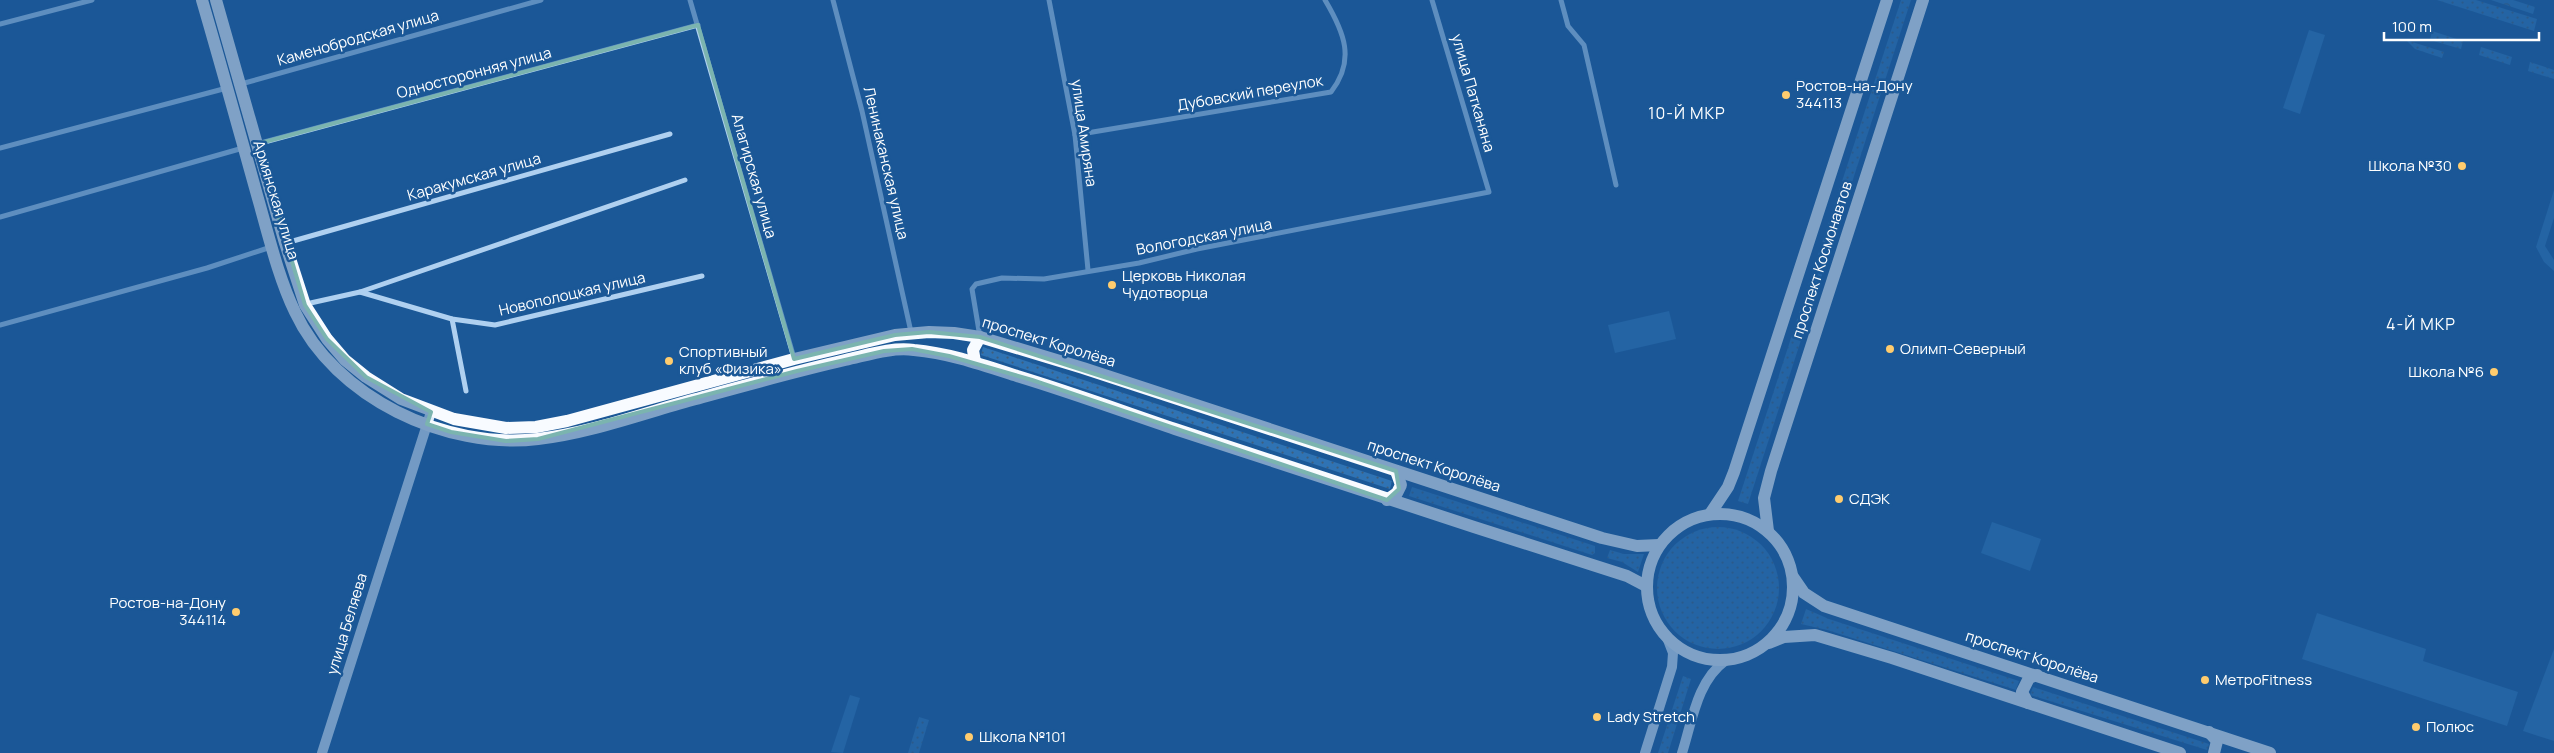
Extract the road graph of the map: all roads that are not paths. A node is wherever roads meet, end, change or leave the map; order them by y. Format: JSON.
{"nodes":[{"id":1,"x":92,"y":0,"type":"edge"},
{"id":2,"x":202,"y":0,"type":"edge"},
{"id":3,"x":216,"y":0,"type":"edge"},
{"id":4,"x":541,"y":0,"type":"edge"},
{"id":5,"x":690,"y":0,"type":"edge"},
{"id":6,"x":833,"y":0,"type":"edge"},
{"id":7,"x":1049,"y":0,"type":"edge"},
{"id":8,"x":1325,"y":0,"type":"edge"},
{"id":9,"x":1432,"y":0,"type":"edge"},
{"id":10,"x":1561,"y":0,"type":"edge"},
{"id":11,"x":1887,"y":0,"type":"edge"},
{"id":12,"x":1923,"y":0,"type":"edge"},
{"id":13,"x":0,"y":24,"type":"edge"},
{"id":14,"x":698,"y":25,"type":"junction"},
{"id":15,"x":233,"y":86,"type":"junction"},
{"id":16,"x":670,"y":134,"type":"dead end"},
{"id":17,"x":1075,"y":136,"type":"junction"},
{"id":18,"x":256,"y":144,"type":"junction"},
{"id":19,"x":0,"y":148,"type":"edge"},
{"id":20,"x":244,"y":148,"type":"junction"},
{"id":21,"x":685,"y":180,"type":"dead end"},
{"id":22,"x":1616,"y":185,"type":"dead end"},
{"id":23,"x":1489,"y":192,"type":"joint"},
{"id":24,"x":0,"y":217,"type":"edge"},
{"id":25,"x":278,"y":245,"type":"junction"},
{"id":26,"x":1088,"y":270,"type":"junction"},
{"id":27,"x":702,"y":276,"type":"dead end"},
{"id":28,"x":360,"y":292,"type":"junction"},
{"id":29,"x":305,"y":305,"type":"junction"},
{"id":30,"x":452,"y":319,"type":"junction"},
{"id":31,"x":0,"y":325,"type":"edge"},
{"id":32,"x":911,"y":332,"type":"junction"},
{"id":33,"x":980,"y":337,"type":"junction"},
{"id":34,"x":794,"y":359,"type":"junction"},
{"id":35,"x":975,"y":362,"type":"junction"},
{"id":36,"x":362,"y":383,"type":"junction"},
{"id":37,"x":466,"y":391,"type":"dead end"},
{"id":38,"x":429,"y":418,"type":"junction"},
{"id":39,"x":1396,"y":472,"type":"junction"},
{"id":40,"x":1387,"y":500,"type":"junction"},
{"id":41,"x":1710,"y":514,"type":"junction"},
{"id":42,"x":1768,"y":531,"type":"junction"},
{"id":43,"x":1659,"y":545,"type":"junction"},
{"id":44,"x":1792,"y":577,"type":"junction"},
{"id":45,"x":1646,"y":586,"type":"junction"},
{"id":46,"x":1668,"y":640,"type":"junction"},
{"id":47,"x":1765,"y":645,"type":"junction"},
{"id":48,"x":1725,"y":661,"type":"junction"},
{"id":49,"x":2037,"y":675,"type":"junction"},
{"id":50,"x":2028,"y":703,"type":"junction"},
{"id":51,"x":2210,"y":732,"type":"junction"},
{"id":52,"x":322,"y":753,"type":"edge"},
{"id":53,"x":1645,"y":753,"type":"edge"},
{"id":54,"x":1682,"y":753,"type":"edge"},
{"id":55,"x":2180,"y":753,"type":"edge"},
{"id":56,"x":2214,"y":753,"type":"edge"},
{"id":57,"x":2270,"y":753,"type":"edge"}],
"edges":[{"from":1,"to":13,"type":"street"},
{"from":2,"to":15,"type":"main road","name":"Армянская улица"},
{"from":3,"to":15,"type":"main road","name":"Армянская улица"},
{"from":4,"to":15,"type":"street","name":"Каменобродская улица"},
{"from":5,"to":14,"type":"street","name":"Алагирская улица"},
{"from":6,"to":32,"type":"street","name":"Ленинаканская улица"},
{"from":7,"to":17,"type":"street","name":"улица Амиряна"},
{"from":8,"to":17,"type":"street","name":"Дубовский переулок"},
{"from":9,"to":23,"type":"street","name":"улица Патканяна"},
{"from":10,"to":22,"type":"street"},
{"from":11,"to":41,"type":"main road","name":"проспект Космонавтов"},
{"from":12,"to":42,"type":"main road","name":"проспект Космонавтов"},
{"from":14,"to":18,"type":"street","name":"Односторонняя улица"},
{"from":14,"to":34,"type":"street","name":"Алагирская улица"},
{"from":15,"to":18,"type":"main road","name":"Армянская улица"},
{"from":15,"to":19,"type":"street","name":"Каменобродская улица"},
{"from":15,"to":20,"type":"main road","name":"Армянская улица"},
{"from":16,"to":25,"type":"street","name":"Каракумская улица"},
{"from":17,"to":26,"type":"street","name":"улица Амиряна"},
{"from":18,"to":25,"type":"main road","name":"Армянская улица"},
{"from":20,"to":24,"type":"street"},
{"from":20,"to":25,"type":"main road","name":"Армянская улица"},
{"from":21,"to":28,"type":"street","name":"Новополоцкая улица"},
{"from":23,"to":26,"type":"street","name":"Вологодская улица"},
{"from":25,"to":29,"type":"main road","name":"Армянская улица"},
{"from":25,"to":31,"type":"street","name":"Каракумская улица"},
{"from":25,"to":36,"type":"main road","name":"Армянская улица"},
{"from":26,"to":33,"type":"street","name":"Вологодская улица"},
{"from":27,"to":30,"type":"street","name":"Новополоцкая улица"},
{"from":28,"to":29,"type":"street","name":"Новополоцкая улица"},
{"from":28,"to":30,"type":"street","name":"Новополоцкая улица"},
{"from":29,"to":36,"type":"main road","name":"Армянская улица"},
{"from":30,"to":37,"type":"street"},
{"from":32,"to":33,"type":"main road","name":"проспект Королёва"},
{"from":32,"to":34,"type":"main road","name":"проспект Королёва"},
{"from":33,"to":35,"type":"main road"},
{"from":33,"to":39,"type":"main road","name":"проспект Королёва"},
{"from":34,"to":38,"type":"main road","name":"проспект Королёва"},
{"from":35,"to":38,"type":"main road","name":"проспект Королёва"},
{"from":35,"to":40,"type":"main road","name":"проспект Королёва"},
{"from":36,"to":38,"type":"main road","name":"проспект Королёва"},
{"from":38,"to":52,"type":"main road","name":"улица Беляева"},
{"from":39,"to":40,"type":"main road"},
{"from":39,"to":43,"type":"main road","name":"проспект Королёва"},
{"from":40,"to":45,"type":"main road","name":"проспект Королёва"},
{"from":41,"to":42,"type":"main road"},
{"from":41,"to":43,"type":"main road"},
{"from":42,"to":44,"type":"main road"},
{"from":43,"to":45,"type":"main road"},
{"from":44,"to":47,"type":"main road"},
{"from":44,"to":49,"type":"main road","name":"проспект Королёва"},
{"from":45,"to":46,"type":"main road"},
{"from":46,"to":48,"type":"main road"},
{"from":46,"to":53,"type":"main road"},
{"from":47,"to":48,"type":"main road"},
{"from":47,"to":50,"type":"main road"},
{"from":48,"to":54,"type":"main road"},
{"from":49,"to":50,"type":"main road"},
{"from":49,"to":51,"type":"main road","name":"проспект Королёва"},
{"from":50,"to":55,"type":"main road"},
{"from":51,"to":56,"type":"main road"},
{"from":51,"to":57,"type":"main road","name":"проспект Королёва"}]}
